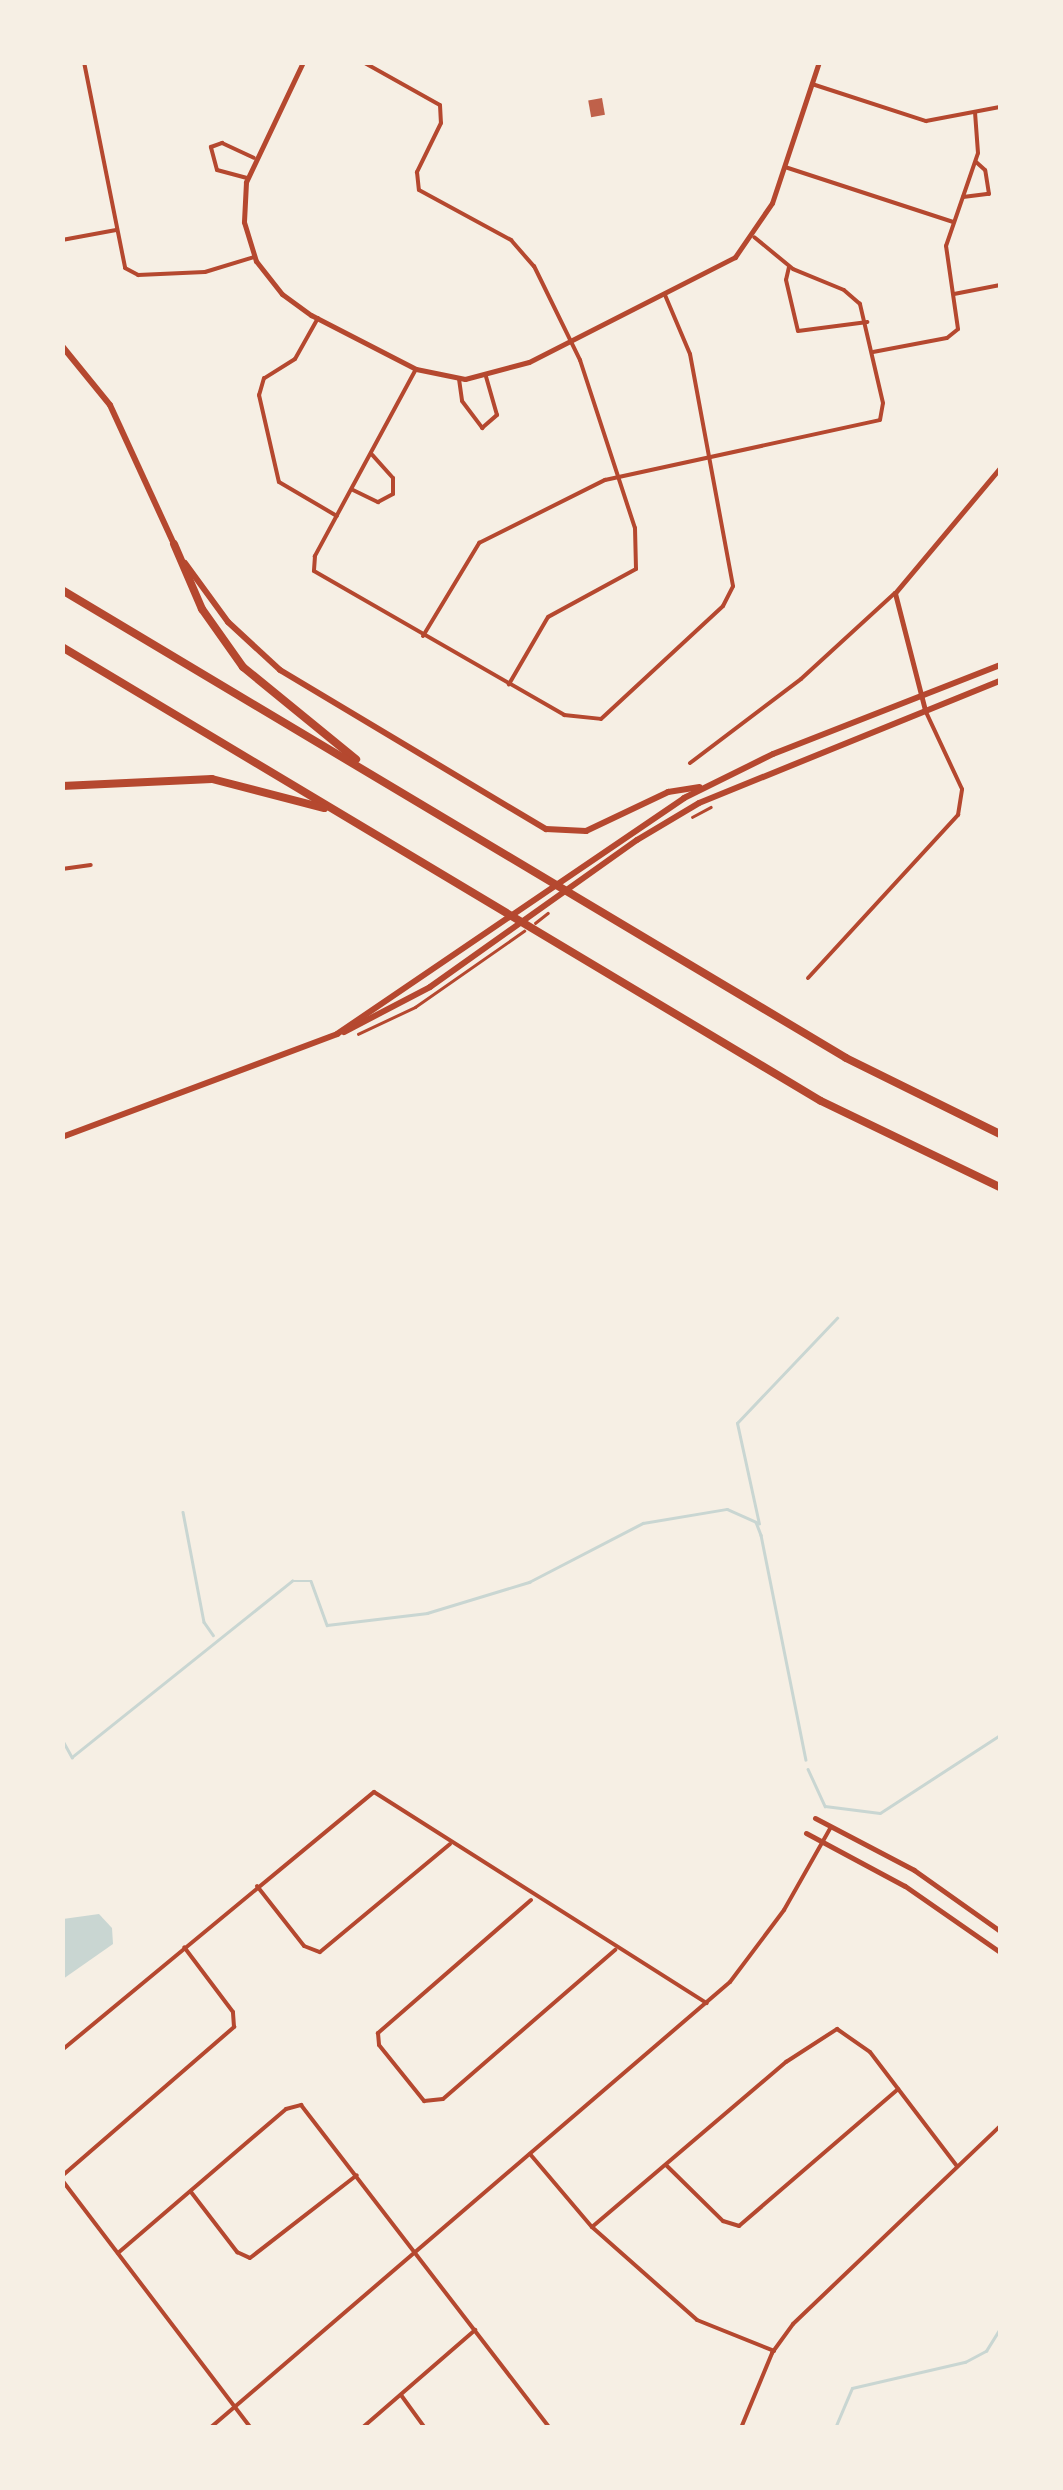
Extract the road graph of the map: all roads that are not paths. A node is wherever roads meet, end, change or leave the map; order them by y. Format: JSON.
{"nodes":[{"id":1,"x":84,"y":62,"type":"edge"},
{"id":2,"x":303,"y":62,"type":"edge"},
{"id":3,"x":363,"y":62,"type":"edge"},
{"id":4,"x":818,"y":62,"type":"edge"},
{"id":5,"x":812,"y":84,"type":"junction"},
{"id":6,"x":1000,"y":108,"type":"edge"},
{"id":7,"x":975,"y":112,"type":"junction"},
{"id":8,"x":254,"y":158,"type":"junction"},
{"id":9,"x":976,"y":162,"type":"junction"},
{"id":10,"x":785,"y":168,"type":"junction"},
{"id":11,"x":247,"y":178,"type":"junction"},
{"id":12,"x":964,"y":197,"type":"junction"},
{"id":13,"x":954,"y":222,"type":"junction"},
{"id":14,"x":116,"y":230,"type":"junction"},
{"id":15,"x":754,"y":237,"type":"junction"},
{"id":16,"x":62,"y":240,"type":"edge"},
{"id":17,"x":254,"y":257,"type":"junction"},
{"id":18,"x":790,"y":266,"type":"junction"},
{"id":19,"x":1000,"y":286,"type":"edge"},
{"id":20,"x":954,"y":294,"type":"junction"},
{"id":21,"x":665,"y":295,"type":"junction"},
{"id":22,"x":318,"y":318,"type":"junction"},
{"id":23,"x":867,"y":322,"type":"junction"},
{"id":24,"x":570,"y":342,"type":"junction"},
{"id":25,"x":62,"y":346,"type":"edge"},
{"id":26,"x":873,"y":352,"type":"junction"},
{"id":27,"x":416,"y":369,"type":"junction"},
{"id":28,"x":486,"y":377,"type":"junction"},
{"id":29,"x":459,"y":379,"type":"junction"},
{"id":30,"x":372,"y":454,"type":"junction"},
{"id":31,"x":710,"y":457,"type":"junction"},
{"id":32,"x":1000,"y":468,"type":"edge"},
{"id":33,"x":621,"y":475,"type":"junction"},
{"id":34,"x":353,"y":490,"type":"junction"},
{"id":35,"x":337,"y":516,"type":"junction"},
{"id":36,"x":174,"y":544,"type":"junction"},
{"id":37,"x":62,"y":590,"type":"edge"},
{"id":38,"x":895,"y":593,"type":"junction"},
{"id":39,"x":423,"y":636,"type":"junction"},
{"id":40,"x":62,"y":647,"type":"edge"},
{"id":41,"x":1000,"y":665,"type":"edge"},
{"id":42,"x":1000,"y":681,"type":"edge"},
{"id":43,"x":509,"y":684,"type":"junction"},
{"id":44,"x":920,"y":696,"type":"junction"},
{"id":45,"x":926,"y":710,"type":"junction"},
{"id":46,"x":690,"y":763,"type":"dead end"},
{"id":47,"x":392,"y":785,"type":"junction"},
{"id":48,"x":62,"y":786,"type":"edge"},
{"id":49,"x":706,"y":786,"type":"junction"},
{"id":50,"x":336,"y":811,"type":"junction"},
{"id":51,"x":91,"y":864,"type":"dead end"},
{"id":52,"x":62,"y":870,"type":"edge"},
{"id":53,"x":808,"y":978,"type":"dead end"},
{"id":54,"x":337,"y":1034,"type":"junction"},
{"id":55,"x":1000,"y":1134,"type":"edge"},
{"id":56,"x":62,"y":1137,"type":"edge"},
{"id":57,"x":1000,"y":1186,"type":"edge"},
{"id":58,"x":815,"y":1818,"type":"dead end"},
{"id":59,"x":831,"y":1826,"type":"junction"},
{"id":60,"x":806,"y":1833,"type":"dead end"},
{"id":61,"x":823,"y":1842,"type":"junction"},
{"id":62,"x":450,"y":1844,"type":"junction"},
{"id":63,"x":258,"y":1886,"type":"junction"},
{"id":64,"x":533,"y":1898,"type":"junction"},
{"id":65,"x":1000,"y":1930,"type":"edge"},
{"id":66,"x":184,"y":1947,"type":"junction"},
{"id":67,"x":614,"y":1950,"type":"junction"},
{"id":68,"x":1000,"y":1952,"type":"edge"},
{"id":69,"x":707,"y":2003,"type":"junction"},
{"id":70,"x":62,"y":2050,"type":"edge"},
{"id":71,"x":898,"y":2089,"type":"junction"},
{"id":72,"x":1000,"y":2126,"type":"edge"},
{"id":73,"x":530,"y":2154,"type":"junction"},
{"id":74,"x":666,"y":2164,"type":"junction"},
{"id":75,"x":957,"y":2166,"type":"junction"},
{"id":76,"x":357,"y":2174,"type":"junction"},
{"id":77,"x":62,"y":2178,"type":"edge"},
{"id":78,"x":191,"y":2192,"type":"junction"},
{"id":79,"x":592,"y":2227,"type":"junction"},
{"id":80,"x":416,"y":2252,"type":"junction"},
{"id":81,"x":118,"y":2253,"type":"junction"},
{"id":82,"x":475,"y":2330,"type":"junction"},
{"id":83,"x":774,"y":2351,"type":"junction"},
{"id":84,"x":400,"y":2394,"type":"junction"},
{"id":85,"x":234,"y":2407,"type":"junction"},
{"id":86,"x":210,"y":2428,"type":"edge"},
{"id":87,"x":251,"y":2428,"type":"edge"},
{"id":88,"x":362,"y":2428,"type":"edge"},
{"id":89,"x":425,"y":2428,"type":"edge"},
{"id":90,"x":550,"y":2428,"type":"edge"},
{"id":91,"x":741,"y":2428,"type":"edge"}],
"edges":[{"from":1,"to":14,"type":"street"},
{"from":2,"to":8,"type":"street"},
{"from":3,"to":24,"type":"street"},
{"from":4,"to":5,"type":"street"},
{"from":5,"to":7,"type":"street"},
{"from":5,"to":10,"type":"street"},
{"from":6,"to":7,"type":"street"},
{"from":7,"to":9,"type":"street"},
{"from":8,"to":11,"type":"street"},
{"from":8,"to":11,"type":"street"},
{"from":9,"to":12,"type":"street"},
{"from":9,"to":12,"type":"street"},
{"from":10,"to":13,"type":"street"},
{"from":10,"to":15,"type":"street"},
{"from":11,"to":17,"type":"street"},
{"from":12,"to":13,"type":"street"},
{"from":13,"to":20,"type":"street"},
{"from":14,"to":16,"type":"street"},
{"from":14,"to":17,"type":"street"},
{"from":15,"to":18,"type":"street"},
{"from":15,"to":21,"type":"street"},
{"from":17,"to":22,"type":"street"},
{"from":18,"to":23,"type":"street"},
{"from":18,"to":23,"type":"street"},
{"from":19,"to":20,"type":"street"},
{"from":20,"to":26,"type":"street"},
{"from":21,"to":24,"type":"street"},
{"from":21,"to":31,"type":"street"},
{"from":22,"to":27,"type":"street"},
{"from":22,"to":35,"type":"street"},
{"from":23,"to":26,"type":"street"},
{"from":24,"to":28,"type":"street"},
{"from":24,"to":33,"type":"street"},
{"from":25,"to":36,"type":"main road"},
{"from":26,"to":31,"type":"street"},
{"from":27,"to":29,"type":"street"},
{"from":27,"to":30,"type":"street"},
{"from":28,"to":29,"type":"street"},
{"from":28,"to":29,"type":"street"},
{"from":30,"to":34,"type":"street"},
{"from":30,"to":34,"type":"street"},
{"from":31,"to":33,"type":"street"},
{"from":31,"to":43,"type":"street"},
{"from":32,"to":38,"type":"street"},
{"from":33,"to":39,"type":"street"},
{"from":33,"to":43,"type":"street"},
{"from":34,"to":35,"type":"street"},
{"from":35,"to":39,"type":"street"},
{"from":36,"to":47,"type":"highway"},
{"from":36,"to":49,"type":"main road"},
{"from":37,"to":47,"type":"highway"},
{"from":38,"to":44,"type":"street"},
{"from":38,"to":46,"type":"street"},
{"from":39,"to":43,"type":"street"},
{"from":40,"to":50,"type":"highway"},
{"from":41,"to":44,"type":"main road"},
{"from":42,"to":45,"type":"main road"},
{"from":44,"to":45,"type":"street"},
{"from":44,"to":49,"type":"main road"},
{"from":45,"to":53,"type":"street"},
{"from":45,"to":54,"type":"main road"},
{"from":47,"to":55,"type":"highway"},
{"from":48,"to":50,"type":"highway"},
{"from":49,"to":54,"type":"main road"},
{"from":50,"to":57,"type":"highway"},
{"from":51,"to":52,"type":"street"},
{"from":54,"to":56,"type":"main road"},
{"from":58,"to":59,"type":"street"},
{"from":59,"to":61,"type":"street"},
{"from":59,"to":65,"type":"street"},
{"from":60,"to":61,"type":"street"},
{"from":61,"to":68,"type":"street"},
{"from":61,"to":69,"type":"street"},
{"from":62,"to":63,"type":"street"},
{"from":62,"to":63,"type":"street"},
{"from":62,"to":64,"type":"street"},
{"from":63,"to":66,"type":"street"},
{"from":64,"to":67,"type":"street"},
{"from":64,"to":67,"type":"street"},
{"from":66,"to":70,"type":"street"},
{"from":66,"to":77,"type":"street"},
{"from":67,"to":69,"type":"street"},
{"from":69,"to":73,"type":"street"},
{"from":71,"to":74,"type":"street"},
{"from":71,"to":74,"type":"street"},
{"from":71,"to":75,"type":"street"},
{"from":72,"to":75,"type":"street"},
{"from":73,"to":79,"type":"street"},
{"from":73,"to":80,"type":"street"},
{"from":74,"to":79,"type":"street"},
{"from":75,"to":83,"type":"street"},
{"from":76,"to":78,"type":"street"},
{"from":76,"to":78,"type":"street"},
{"from":76,"to":80,"type":"street"},
{"from":77,"to":81,"type":"street"},
{"from":78,"to":81,"type":"street"},
{"from":79,"to":83,"type":"street"},
{"from":80,"to":82,"type":"street"},
{"from":80,"to":85,"type":"street"},
{"from":81,"to":85,"type":"street"},
{"from":82,"to":84,"type":"street"},
{"from":82,"to":90,"type":"street"},
{"from":83,"to":91,"type":"street"},
{"from":84,"to":88,"type":"street"},
{"from":84,"to":89,"type":"street"},
{"from":85,"to":86,"type":"street"},
{"from":85,"to":87,"type":"street"}]}
